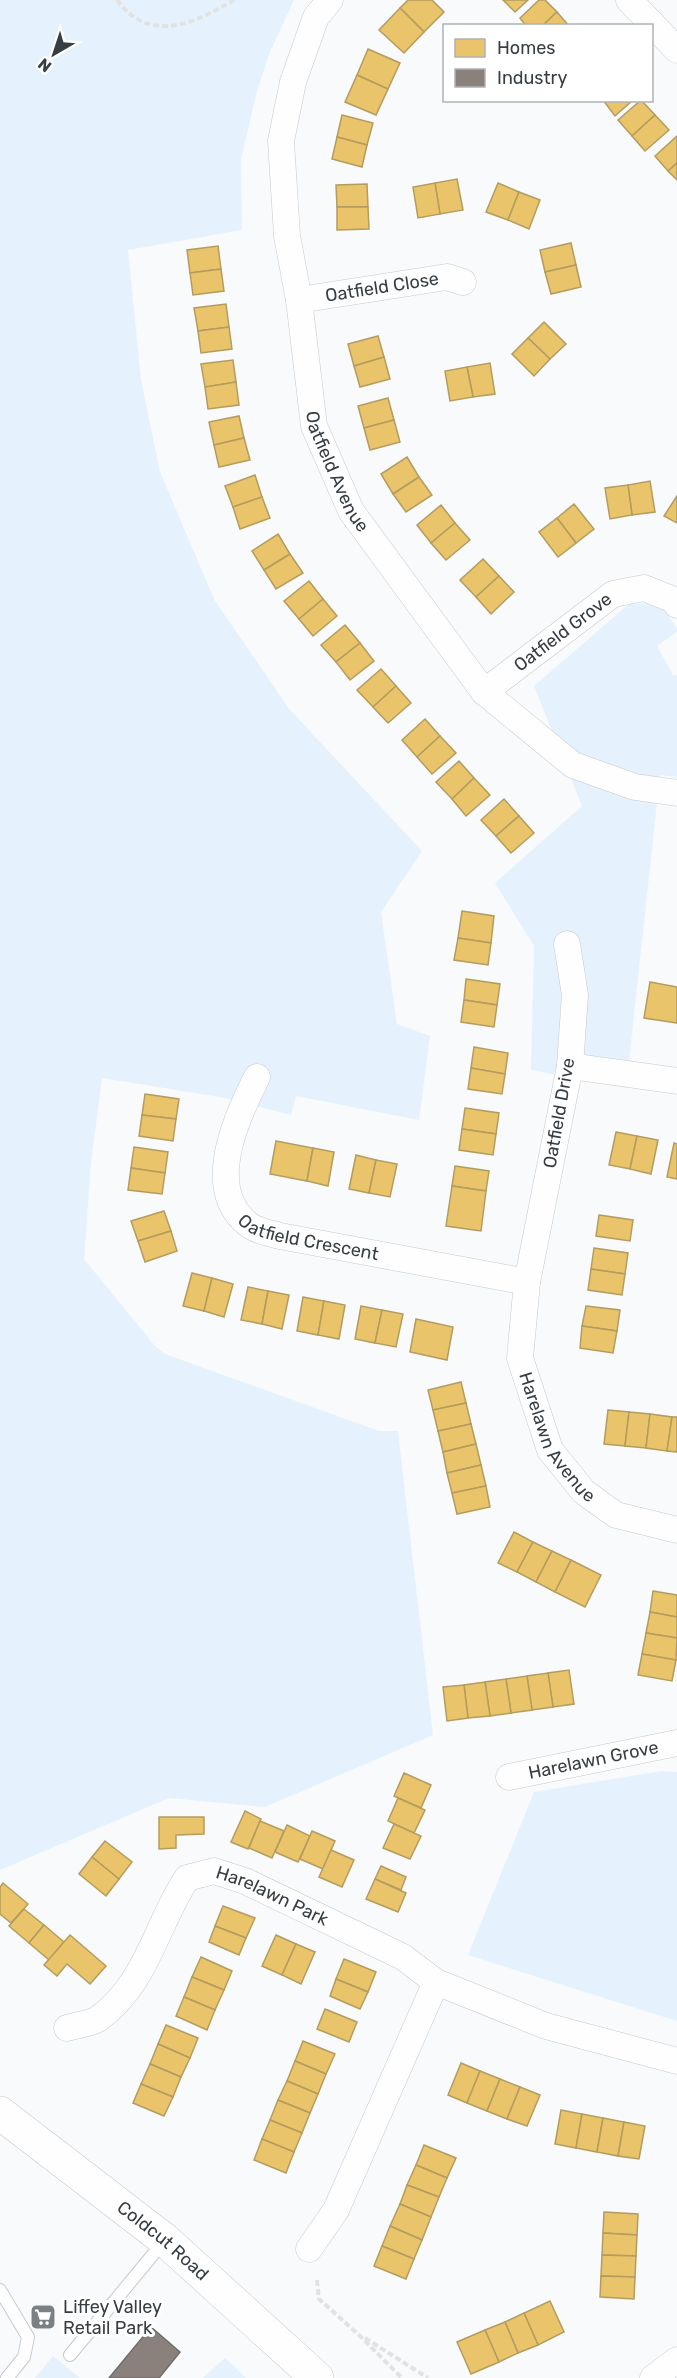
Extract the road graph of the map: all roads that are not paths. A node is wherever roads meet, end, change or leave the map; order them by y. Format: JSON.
{"nodes":[{"id":1,"x":330,"y":0,"type":"edge"},
{"id":2,"x":629,"y":0,"type":"edge"},
{"id":3,"x":652,"y":24,"type":"edge"},
{"id":4,"x":653,"y":25,"type":"edge"},
{"id":5,"x":677,"y":50,"type":"edge"},
{"id":6,"x":463,"y":282,"type":"dead end"},
{"id":7,"x":299,"y":300,"type":"junction"},
{"id":8,"x":677,"y":605,"type":"edge"},
{"id":9,"x":484,"y":692,"type":"junction"},
{"id":10,"x":677,"y":793,"type":"edge"},
{"id":11,"x":567,"y":944,"type":"dead end"},
{"id":12,"x":570,"y":1066,"type":"junction"},
{"id":13,"x":257,"y":1077,"type":"dead end"},
{"id":14,"x":677,"y":1081,"type":"edge"},
{"id":15,"x":526,"y":1282,"type":"junction"},
{"id":16,"x":677,"y":1530,"type":"edge"},
{"id":17,"x":677,"y":1743,"type":"edge"},
{"id":18,"x":509,"y":1777,"type":"dead end"},
{"id":19,"x":436,"y":1982,"type":"junction"},
{"id":20,"x":67,"y":2028,"type":"dead end"},
{"id":21,"x":677,"y":2061,"type":"edge"},
{"id":22,"x":0,"y":2113,"type":"edge"},
{"id":23,"x":165,"y":2240,"type":"junction"},
{"id":24,"x":309,"y":2249,"type":"dead end"},
{"id":25,"x":0,"y":2290,"type":"edge"},
{"id":26,"x":70,"y":2355,"type":"dead end"},
{"id":27,"x":677,"y":2360,"type":"edge"},
{"id":28,"x":7,"y":2378,"type":"edge"},
{"id":29,"x":317,"y":2378,"type":"edge"},
{"id":30,"x":653,"y":2378,"type":"edge"}],
"edges":[{"from":1,"to":7,"type":"street","name":"Oatfield Avenue"},
{"from":2,"to":3,"type":"street"},
{"from":4,"to":5,"type":"street"},
{"from":6,"to":7,"type":"street","name":"Oatfield Close"},
{"from":7,"to":9,"type":"street","name":"Oatfield Avenue"},
{"from":8,"to":9,"type":"street","name":"Oatfield Grove"},
{"from":9,"to":10,"type":"street","name":"Oatfield Avenue"},
{"from":11,"to":12,"type":"street","name":"Oatfield Drive"},
{"from":12,"to":14,"type":"street"},
{"from":12,"to":15,"type":"street","name":"Oatfield Drive"},
{"from":13,"to":15,"type":"street","name":"Oatfield Crescent"},
{"from":15,"to":16,"type":"street","name":"Harelawn Avenue"},
{"from":17,"to":18,"type":"street","name":"Harelawn Grove"},
{"from":19,"to":20,"type":"street","name":"Harelawn Park"},
{"from":19,"to":21,"type":"street","name":"Harelawn Park"},
{"from":19,"to":24,"type":"street"},
{"from":22,"to":23,"type":"main road","name":"Coldcut Road"},
{"from":23,"to":26,"type":"lane"},
{"from":23,"to":29,"type":"main road","name":"Coldcut Road"},
{"from":25,"to":28,"type":"lane"},
{"from":27,"to":30,"type":"street"}]}
